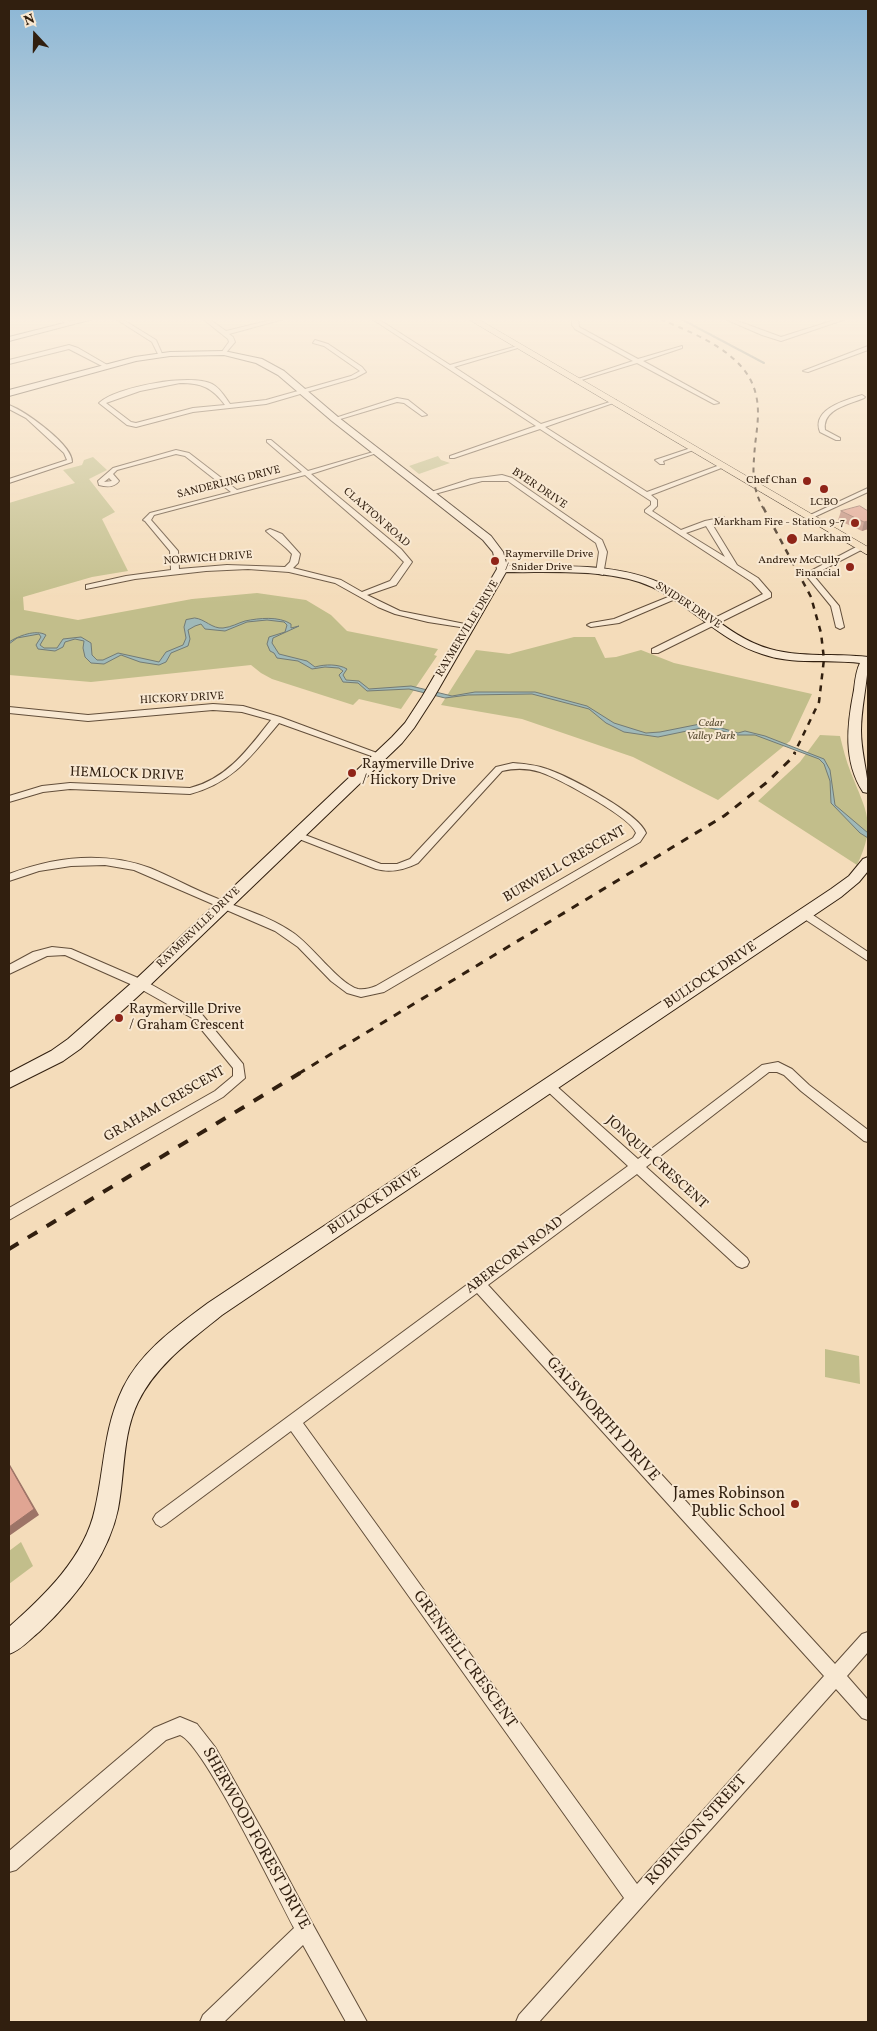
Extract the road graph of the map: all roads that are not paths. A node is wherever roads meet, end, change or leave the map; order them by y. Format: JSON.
{"nodes":[{"id":1,"x":21,"y":414,"type":"edge"},
{"id":2,"x":116,"y":414,"type":"edge"},
{"id":3,"x":174,"y":414,"type":"edge"},
{"id":4,"x":329,"y":414,"type":"edge"},
{"id":5,"x":353,"y":414,"type":"edge"},
{"id":6,"x":524,"y":414,"type":"edge"},
{"id":7,"x":577,"y":414,"type":"edge"},
{"id":8,"x":634,"y":414,"type":"edge"},
{"id":9,"x":826,"y":414,"type":"edge"},
{"id":10,"x":336,"y":419,"type":"junction"},
{"id":11,"x":541,"y":425,"type":"junction"},
{"id":12,"x":838,"y":439,"type":"dead end"},
{"id":13,"x":269,"y":441,"type":"dead end"},
{"id":14,"x":693,"y":449,"type":"junction"},
{"id":15,"x":378,"y":451,"type":"junction"},
{"id":16,"x":452,"y":457,"type":"dead end"},
{"id":17,"x":662,"y":463,"type":"dead end"},
{"id":18,"x":722,"y":466,"type":"junction"},
{"id":19,"x":109,"y":474,"type":"dead end"},
{"id":20,"x":308,"y":474,"type":"junction"},
{"id":21,"x":9,"y":481,"type":"edge"},
{"id":22,"x":868,"y":490,"type":"edge"},
{"id":23,"x":236,"y":492,"type":"junction"},
{"id":24,"x":431,"y":493,"type":"junction"},
{"id":25,"x":646,"y":495,"type":"junction"},
{"id":26,"x":810,"y":517,"type":"junction"},
{"id":27,"x":722,"y":518,"type":"dead end"},
{"id":28,"x":707,"y":522,"type":"junction"},
{"id":29,"x":270,"y":531,"type":"dead end"},
{"id":30,"x":679,"y":533,"type":"junction"},
{"id":31,"x":865,"y":550,"type":"edge"},
{"id":32,"x":734,"y":566,"type":"junction"},
{"id":33,"x":502,"y":568,"type":"junction"},
{"id":34,"x":287,"y":570,"type":"junction"},
{"id":35,"x":175,"y":572,"type":"junction"},
{"id":36,"x":600,"y":573,"type":"junction"},
{"id":37,"x":89,"y":587,"type":"dead end"},
{"id":38,"x":363,"y":594,"type":"junction"},
{"id":39,"x":676,"y":597,"type":"junction"},
{"id":40,"x":713,"y":623,"type":"junction"},
{"id":41,"x":591,"y":625,"type":"dead end"},
{"id":42,"x":470,"y":627,"type":"junction"},
{"id":43,"x":840,"y":627,"type":"dead end"},
{"id":44,"x":655,"y":651,"type":"dead end"},
{"id":45,"x":868,"y":661,"type":"edge"},
{"id":46,"x":9,"y":710,"type":"edge"},
{"id":47,"x":277,"y":719,"type":"junction"},
{"id":48,"x":380,"y":756,"type":"junction"},
{"id":49,"x":868,"y":788,"type":"edge"},
{"id":50,"x":9,"y":799,"type":"edge"},
{"id":51,"x":298,"y":835,"type":"junction"},
{"id":52,"x":868,"y":862,"type":"edge"},
{"id":53,"x":9,"y":878,"type":"edge"},
{"id":54,"x":224,"y":906,"type":"junction"},
{"id":55,"x":804,"y":913,"type":"junction"},
{"id":56,"x":868,"y":958,"type":"edge"},
{"id":57,"x":9,"y":970,"type":"edge"},
{"id":58,"x":141,"y":984,"type":"junction"},
{"id":59,"x":9,"y":1082,"type":"edge"},
{"id":60,"x":549,"y":1086,"type":"junction"},
{"id":61,"x":868,"y":1137,"type":"edge"},
{"id":62,"x":636,"y":1165,"type":"junction"},
{"id":63,"x":9,"y":1214,"type":"edge"},
{"id":64,"x":742,"y":1262,"type":"dead end"},
{"id":65,"x":478,"y":1284,"type":"junction"},
{"id":66,"x":293,"y":1421,"type":"junction"},
{"id":67,"x":161,"y":1519,"type":"dead end"},
{"id":68,"x":868,"y":1640,"type":"edge"},
{"id":69,"x":9,"y":1642,"type":"edge"},
{"id":70,"x":836,"y":1676,"type":"junction"},
{"id":71,"x":868,"y":1712,"type":"edge"},
{"id":72,"x":9,"y":1863,"type":"edge"},
{"id":73,"x":636,"y":1899,"type":"junction"},
{"id":74,"x":305,"y":1930,"type":"junction"},
{"id":75,"x":210,"y":2022,"type":"edge"},
{"id":76,"x":357,"y":2022,"type":"edge"},
{"id":77,"x":526,"y":2022,"type":"edge"}],
"edges":[{"from":1,"to":21,"type":"street"},
{"from":2,"to":3,"type":"street"},
{"from":4,"to":10,"type":"street","name":"RAYMERVILLE DRIVE"},
{"from":5,"to":10,"type":"street"},
{"from":6,"to":11,"type":"street"},
{"from":7,"to":11,"type":"street"},
{"from":8,"to":14,"type":"main road"},
{"from":9,"to":12,"type":"street"},
{"from":10,"to":15,"type":"street","name":"RAYMERVILLE DRIVE"},
{"from":11,"to":16,"type":"street"},
{"from":11,"to":25,"type":"street"},
{"from":13,"to":20,"type":"street"},
{"from":14,"to":17,"type":"street"},
{"from":14,"to":18,"type":"main road"},
{"from":15,"to":20,"type":"street","name":"SANDERLING DRIVE"},
{"from":15,"to":24,"type":"street","name":"RAYMERVILLE DRIVE"},
{"from":18,"to":25,"type":"street"},
{"from":18,"to":26,"type":"main road"},
{"from":19,"to":23,"type":"street"},
{"from":20,"to":23,"type":"street","name":"SANDERLING DRIVE"},
{"from":20,"to":38,"type":"street","name":"CLAXTON ROAD"},
{"from":22,"to":26,"type":"street"},
{"from":23,"to":35,"type":"street","name":"SANDERLING DRIVE"},
{"from":24,"to":33,"type":"street","name":"RAYMERVILLE DRIVE"},
{"from":24,"to":36,"type":"street","name":"BYER DRIVE"},
{"from":25,"to":30,"type":"street"},
{"from":26,"to":31,"type":"main road"},
{"from":27,"to":28,"type":"street"},
{"from":28,"to":30,"type":"street"},
{"from":28,"to":32,"type":"street"},
{"from":29,"to":34,"type":"street"},
{"from":30,"to":32,"type":"street"},
{"from":31,"to":43,"type":"street"},
{"from":32,"to":40,"type":"street"},
{"from":33,"to":36,"type":"street","name":"SNIDER DRIVE"},
{"from":33,"to":42,"type":"street","name":"RAYMERVILLE DRIVE"},
{"from":34,"to":35,"type":"street","name":"NORWICH DRIVE"},
{"from":34,"to":38,"type":"street","name":"NORWICH DRIVE"},
{"from":35,"to":37,"type":"street","name":"NORWICH DRIVE"},
{"from":36,"to":39,"type":"street","name":"SNIDER DRIVE"},
{"from":38,"to":42,"type":"street","name":"NORWICH DRIVE"},
{"from":39,"to":40,"type":"street","name":"SNIDER DRIVE"},
{"from":39,"to":41,"type":"street"},
{"from":40,"to":44,"type":"street"},
{"from":40,"to":45,"type":"street","name":"SNIDER DRIVE"},
{"from":42,"to":48,"type":"street","name":"RAYMERVILLE DRIVE"},
{"from":45,"to":49,"type":"street"},
{"from":46,"to":47,"type":"street","name":"HICKORY DRIVE"},
{"from":47,"to":48,"type":"street","name":"HICKORY DRIVE"},
{"from":47,"to":50,"type":"street","name":"HEMLOCK DRIVE"},
{"from":48,"to":51,"type":"street","name":"RAYMERVILLE DRIVE"},
{"from":51,"to":54,"type":"street","name":"RAYMERVILLE DRIVE"},
{"from":51,"to":54,"type":"street","name":"BURWELL CRESCENT"},
{"from":52,"to":55,"type":"street","name":"BULLOCK DRIVE"},
{"from":53,"to":54,"type":"street"},
{"from":54,"to":58,"type":"street","name":"RAYMERVILLE DRIVE"},
{"from":55,"to":56,"type":"street"},
{"from":55,"to":60,"type":"street","name":"BULLOCK DRIVE"},
{"from":57,"to":58,"type":"street"},
{"from":58,"to":59,"type":"street","name":"RAYMERVILLE DRIVE"},
{"from":58,"to":63,"type":"street","name":"GRAHAM CRESCENT"},
{"from":60,"to":62,"type":"street","name":"JONQUIL CRESCENT"},
{"from":60,"to":69,"type":"street","name":"BULLOCK DRIVE"},
{"from":61,"to":62,"type":"street","name":"ABERCORN ROAD"},
{"from":62,"to":64,"type":"street","name":"JONQUIL CRESCENT"},
{"from":62,"to":65,"type":"street","name":"ABERCORN ROAD"},
{"from":65,"to":66,"type":"street","name":"ABERCORN ROAD"},
{"from":65,"to":70,"type":"street","name":"GALSWORTHY DRIVE"},
{"from":66,"to":67,"type":"street","name":"ABERCORN ROAD"},
{"from":66,"to":73,"type":"street","name":"GRENFELL CRESCENT"},
{"from":68,"to":70,"type":"street","name":"ROBINSON STREET"},
{"from":70,"to":71,"type":"street","name":"GALSWORTHY DRIVE"},
{"from":70,"to":73,"type":"street","name":"ROBINSON STREET"},
{"from":72,"to":74,"type":"street","name":"SHERWOOD FOREST DRIVE"},
{"from":73,"to":77,"type":"street","name":"ROBINSON STREET"},
{"from":74,"to":75,"type":"street"},
{"from":74,"to":76,"type":"street","name":"SHERWOOD FOREST DRIVE"}]}
